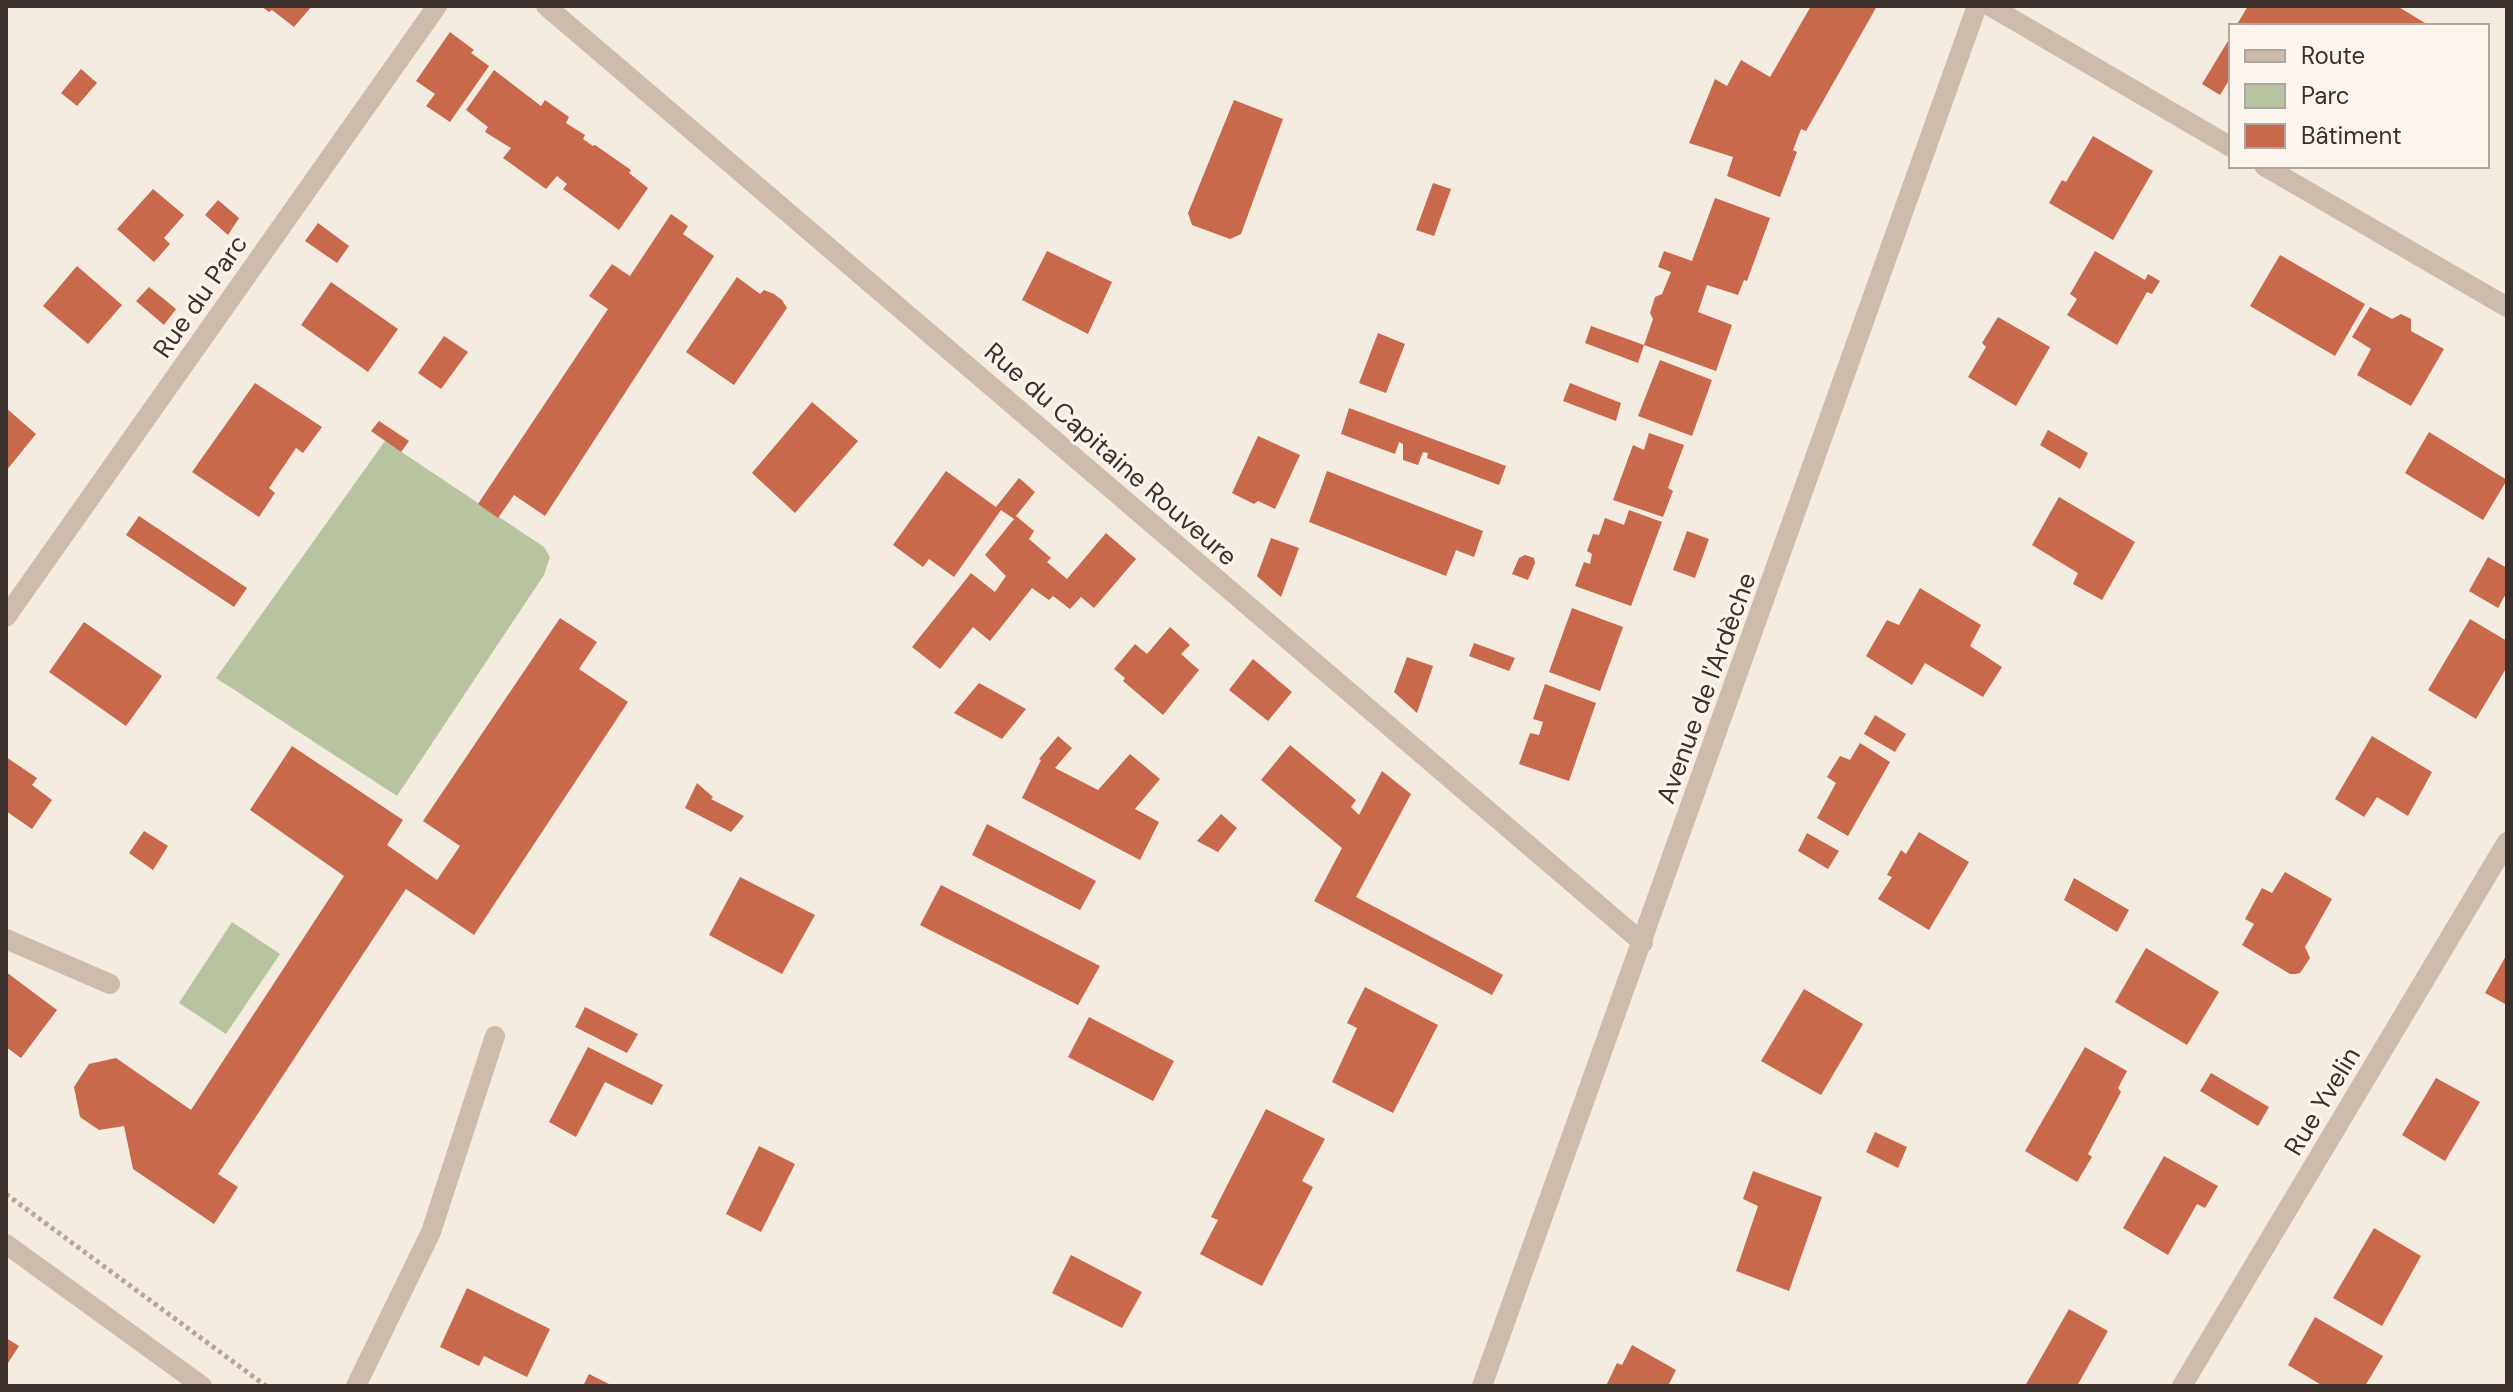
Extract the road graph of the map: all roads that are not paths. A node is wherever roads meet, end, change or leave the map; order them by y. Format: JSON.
{"nodes":[{"id":1,"x":437,"y":6,"type":"edge"},
{"id":2,"x":546,"y":6,"type":"edge"},
{"id":3,"x":1977,"y":6,"type":"edge"},
{"id":4,"x":1990,"y":6,"type":"edge"},
{"id":5,"x":2229,"y":146,"type":"edge"},
{"id":6,"x":2267,"y":168,"type":"edge"},
{"id":7,"x":2507,"y":307,"type":"edge"},
{"id":8,"x":6,"y":617,"type":"edge"},
{"id":9,"x":2507,"y":842,"type":"edge"},
{"id":10,"x":6,"y":939,"type":"edge"},
{"id":11,"x":1643,"y":943,"type":"junction"},
{"id":12,"x":110,"y":984,"type":"dead end"},
{"id":13,"x":495,"y":1036,"type":"dead end"},
{"id":14,"x":6,"y":1244,"type":"edge"},
{"id":15,"x":202,"y":1386,"type":"edge"},
{"id":16,"x":356,"y":1386,"type":"edge"},
{"id":17,"x":1482,"y":1386,"type":"edge"},
{"id":18,"x":2182,"y":1386,"type":"edge"}],
"edges":[{"from":1,"to":8,"type":"street","name":"Rue du Parc"},
{"from":2,"to":11,"type":"street","name":"Rue du Capitaine Rouveure"},
{"from":3,"to":11,"type":"street","name":"Avenue de l'Ardèche"},
{"from":4,"to":5,"type":"street"},
{"from":6,"to":7,"type":"street"},
{"from":9,"to":18,"type":"street","name":"Rue Yvelin"},
{"from":10,"to":12,"type":"street"},
{"from":11,"to":17,"type":"street","name":"Avenue de l'Ardèche"},
{"from":13,"to":16,"type":"street"},
{"from":14,"to":15,"type":"street"}]}
